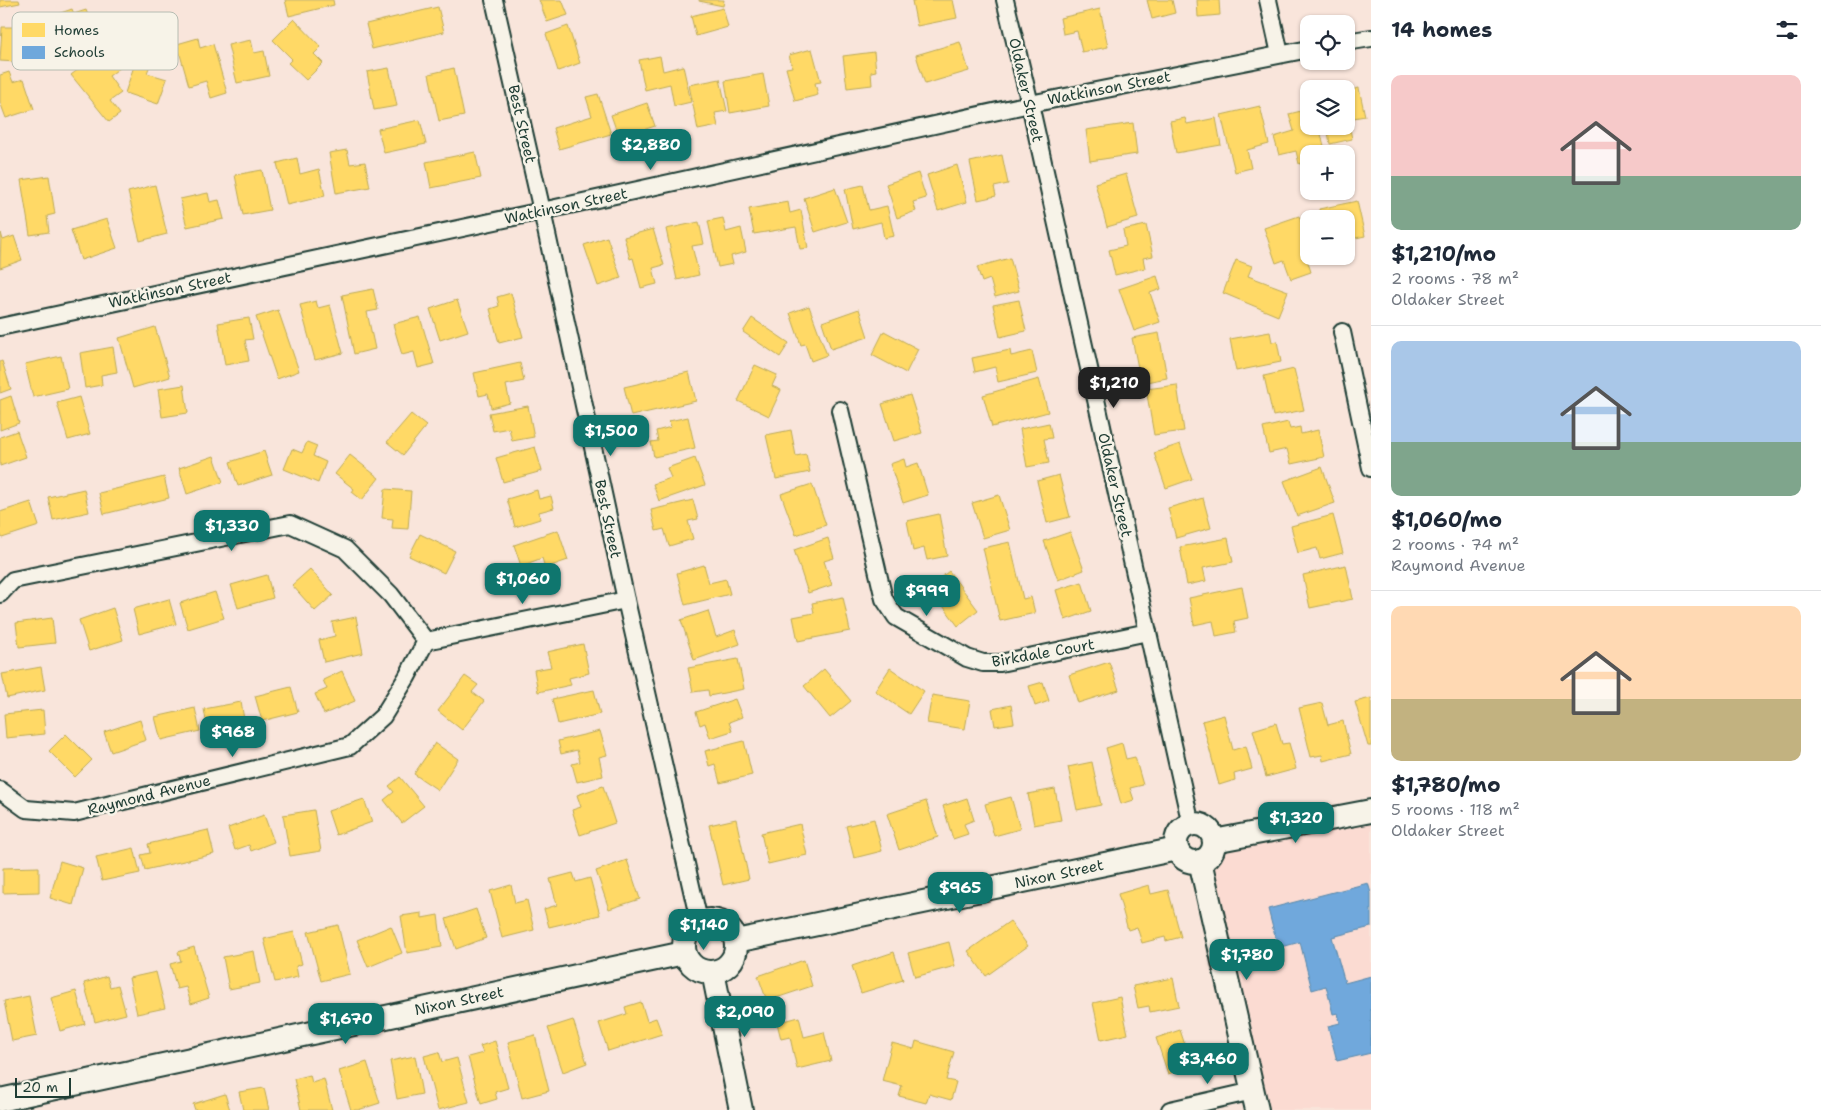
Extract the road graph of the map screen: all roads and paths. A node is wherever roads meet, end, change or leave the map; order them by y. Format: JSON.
{"nodes":[{"id":1,"x":494,"y":0,"type":"edge"},
{"id":2,"x":1005,"y":0,"type":"edge"},
{"id":3,"x":1268,"y":0,"type":"edge"},
{"id":4,"x":1371,"y":38,"type":"edge"},
{"id":5,"x":1355,"y":41,"type":"edge"},
{"id":6,"x":1300,"y":51,"type":"edge"},
{"id":7,"x":1280,"y":54,"type":"junction"},
{"id":8,"x":1030,"y":104,"type":"junction"},
{"id":9,"x":542,"y":212,"type":"junction"},
{"id":10,"x":0,"y":327,"type":"edge"},
{"id":11,"x":1342,"y":332,"type":"dead end"},
{"id":12,"x":840,"y":410,"type":"dead end"},
{"id":13,"x":1371,"y":468,"type":"edge"},
{"id":14,"x":0,"y":594,"type":"edge"},
{"id":15,"x":626,"y":600,"type":"junction"},
{"id":16,"x":1148,"y":632,"type":"junction"},
{"id":17,"x":426,"y":641,"type":"junction"},
{"id":18,"x":0,"y":790,"type":"edge"},
{"id":19,"x":1371,"y":812,"type":"edge"},
{"id":20,"x":1190,"y":825,"type":"junction"},
{"id":21,"x":1214,"y":841,"type":"junction"},
{"id":22,"x":1177,"y":849,"type":"junction"},
{"id":23,"x":1200,"y":861,"type":"junction"},
{"id":24,"x":699,"y":921,"type":"junction"},
{"id":25,"x":736,"y":941,"type":"junction"},
{"id":26,"x":684,"y":953,"type":"junction"},
{"id":27,"x":713,"y":972,"type":"junction"},
{"id":28,"x":0,"y":1100,"type":"edge"},
{"id":29,"x":1255,"y":1100,"type":"edge"},
{"id":30,"x":741,"y":1110,"type":"edge"},
{"id":31,"x":1170,"y":1110,"type":"edge"}],
"edges":[{"from":1,"to":9,"type":"street","name":"Best Street"},
{"from":2,"to":8,"type":"street","name":"Oldaker Street"},
{"from":3,"to":7,"type":"street"},
{"from":4,"to":5,"type":"street"},
{"from":6,"to":7,"type":"street","name":"Watkinson Street"},
{"from":7,"to":8,"type":"street","name":"Watkinson Street"},
{"from":8,"to":9,"type":"street","name":"Watkinson Street"},
{"from":8,"to":16,"type":"street","name":"Oldaker Street"},
{"from":9,"to":10,"type":"street","name":"Watkinson Street"},
{"from":9,"to":15,"type":"street","name":"Best Street"},
{"from":11,"to":13,"type":"street"},
{"from":12,"to":16,"type":"street","name":"Birkdale Court"},
{"from":14,"to":17,"type":"street"},
{"from":15,"to":17,"type":"street"},
{"from":15,"to":24,"type":"street","name":"Best Street"},
{"from":16,"to":20,"type":"street","name":"Oldaker Street"},
{"from":17,"to":18,"type":"street","name":"Raymond Avenue"},
{"from":19,"to":21,"type":"street"},
{"from":20,"to":21,"type":"street"},
{"from":20,"to":22,"type":"street"},
{"from":21,"to":23,"type":"street"},
{"from":22,"to":23,"type":"street"},
{"from":22,"to":25,"type":"street","name":"Nixon Street"},
{"from":23,"to":29,"type":"street"},
{"from":24,"to":25,"type":"street"},
{"from":24,"to":26,"type":"street"},
{"from":25,"to":27,"type":"street"},
{"from":26,"to":27,"type":"street"},
{"from":26,"to":28,"type":"street","name":"Nixon Street"},
{"from":27,"to":30,"type":"street"},
{"from":29,"to":31,"type":"street"}]}
